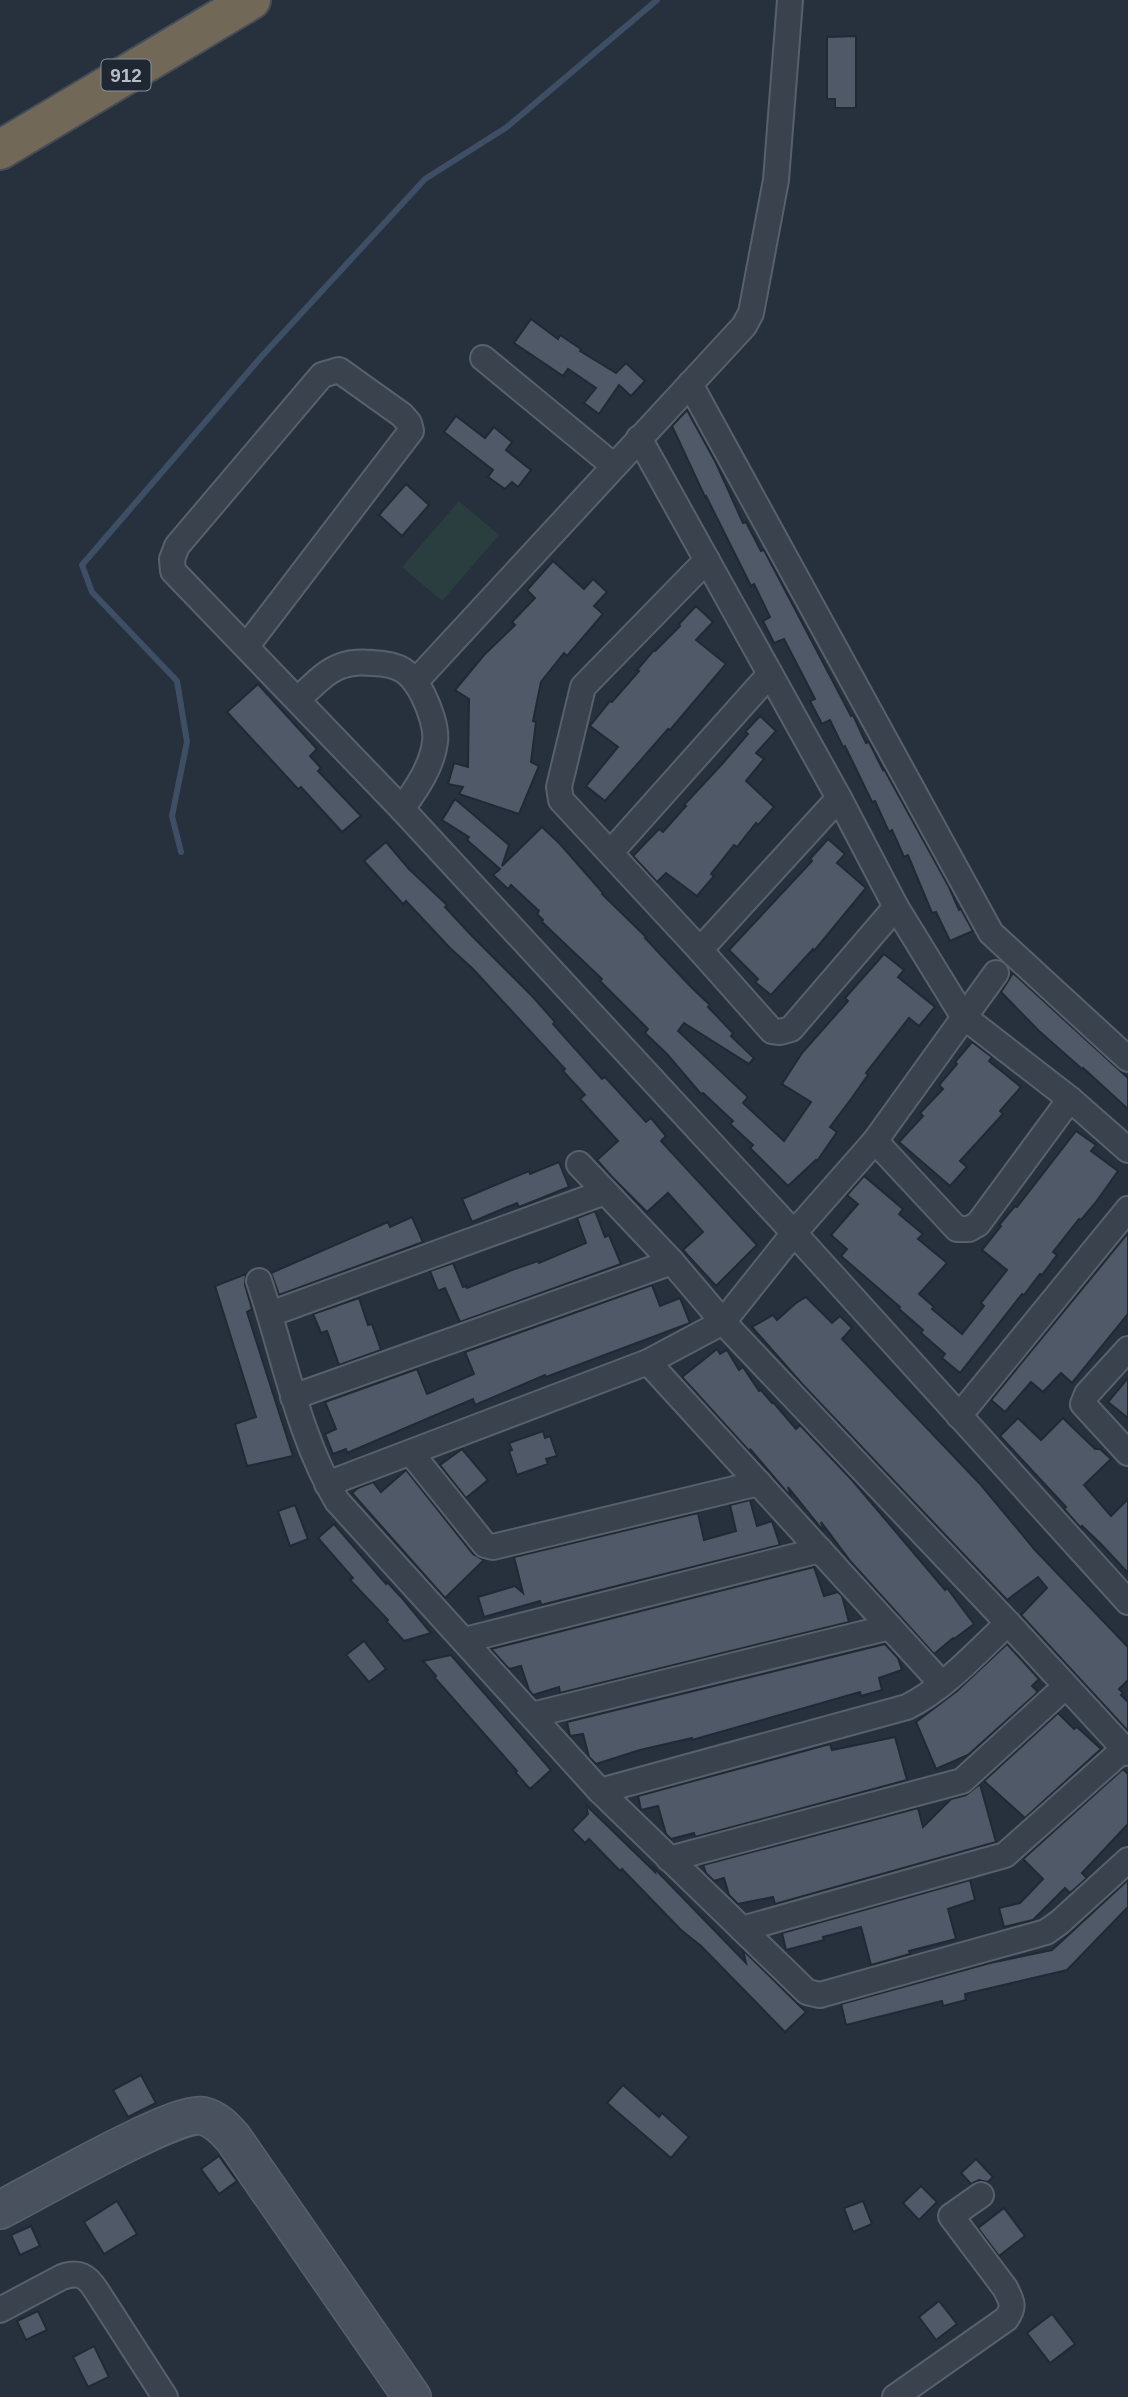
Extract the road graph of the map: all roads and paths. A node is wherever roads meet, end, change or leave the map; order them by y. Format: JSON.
{"nodes":[{"id":1,"x":251,"y":0,"type":"edge"},
{"id":2,"x":790,"y":0,"type":"edge"},
{"id":3,"x":0,"y":150,"type":"edge"},
{"id":4,"x":483,"y":358,"type":"dead end"},
{"id":5,"x":690,"y":384,"type":"junction"},
{"id":6,"x":639,"y":438,"type":"junction"},
{"id":7,"x":614,"y":466,"type":"junction"},
{"id":8,"x":707,"y":560,"type":"junction"},
{"id":9,"x":246,"y":647,"type":"junction"},
{"id":10,"x":770,"y":674,"type":"junction"},
{"id":11,"x":416,"y":681,"type":"junction"},
{"id":12,"x":298,"y":699,"type":"junction"},
{"id":13,"x":839,"y":798,"type":"junction"},
{"id":14,"x":402,"y":809,"type":"junction"},
{"id":15,"x":611,"y":852,"type":"junction"},
{"id":16,"x":896,"y":907,"type":"junction"},
{"id":17,"x":701,"y":950,"type":"junction"},
{"id":18,"x":996,"y":973,"type":"dead end"},
{"id":19,"x":963,"y":1016,"type":"junction"},
{"id":20,"x":1128,"y":1059,"type":"edge"},
{"id":21,"x":1070,"y":1099,"type":"junction"},
{"id":22,"x":875,"y":1141,"type":"junction"},
{"id":23,"x":1128,"y":1150,"type":"edge"},
{"id":24,"x":579,"y":1164,"type":"dead end"},
{"id":25,"x":605,"y":1192,"type":"junction"},
{"id":26,"x":1128,"y":1209,"type":"edge"},
{"id":27,"x":794,"y":1233,"type":"junction"},
{"id":28,"x":672,"y":1262,"type":"junction"},
{"id":29,"x":259,"y":1281,"type":"dead end"},
{"id":30,"x":270,"y":1314,"type":"junction"},
{"id":31,"x":723,"y":1322,"type":"junction"},
{"id":32,"x":1128,"y":1349,"type":"edge"},
{"id":33,"x":648,"y":1362,"type":"junction"},
{"id":34,"x":293,"y":1397,"type":"junction"},
{"id":35,"x":959,"y":1416,"type":"junction"},
{"id":36,"x":411,"y":1453,"type":"junction"},
{"id":37,"x":1128,"y":1453,"type":"edge"},
{"id":38,"x":759,"y":1483,"type":"junction"},
{"id":39,"x":327,"y":1484,"type":"junction"},
{"id":40,"x":820,"y":1550,"type":"junction"},
{"id":41,"x":1128,"y":1602,"type":"edge"},
{"id":42,"x":1008,"y":1623,"type":"junction"},
{"id":43,"x":890,"y":1627,"type":"junction"},
{"id":44,"x":465,"y":1640,"type":"junction"},
{"id":45,"x":942,"y":1684,"type":"junction"},
{"id":46,"x":1066,"y":1686,"type":"junction"},
{"id":47,"x":532,"y":1715,"type":"junction"},
{"id":48,"x":1126,"y":1751,"type":"edge"},
{"id":49,"x":600,"y":1791,"type":"junction"},
{"id":50,"x":669,"y":1859,"type":"junction"},
{"id":51,"x":1128,"y":1860,"type":"edge"},
{"id":52,"x":742,"y":1929,"type":"junction"},
{"id":53,"x":981,"y":2195,"type":"dead end"},
{"id":54,"x":0,"y":2210,"type":"edge"},
{"id":55,"x":0,"y":2310,"type":"edge"},
{"id":56,"x":165,"y":2397,"type":"edge"},
{"id":57,"x":411,"y":2397,"type":"edge"},
{"id":58,"x":895,"y":2397,"type":"edge"}],
"edges":[{"from":1,"to":3,"type":"highway","number":"912"},
{"from":2,"to":5,"type":"street"},
{"from":4,"to":7,"type":"street"},
{"from":5,"to":6,"type":"street"},
{"from":5,"to":20,"type":"street"},
{"from":6,"to":7,"type":"street"},
{"from":6,"to":8,"type":"street"},
{"from":7,"to":11,"type":"street"},
{"from":8,"to":10,"type":"street"},
{"from":8,"to":15,"type":"street"},
{"from":9,"to":9,"type":"street"},
{"from":9,"to":12,"type":"street"},
{"from":10,"to":13,"type":"street"},
{"from":10,"to":15,"type":"street"},
{"from":11,"to":12,"type":"street"},
{"from":11,"to":14,"type":"street"},
{"from":12,"to":14,"type":"street"},
{"from":13,"to":16,"type":"street"},
{"from":13,"to":17,"type":"street"},
{"from":14,"to":27,"type":"street"},
{"from":15,"to":17,"type":"street"},
{"from":16,"to":17,"type":"street"},
{"from":16,"to":19,"type":"street"},
{"from":18,"to":19,"type":"street"},
{"from":19,"to":21,"type":"street"},
{"from":19,"to":22,"type":"street"},
{"from":21,"to":22,"type":"street"},
{"from":21,"to":23,"type":"street"},
{"from":22,"to":27,"type":"street"},
{"from":24,"to":25,"type":"street"},
{"from":25,"to":28,"type":"street"},
{"from":25,"to":30,"type":"street"},
{"from":26,"to":35,"type":"street"},
{"from":27,"to":31,"type":"street"},
{"from":27,"to":35,"type":"street"},
{"from":28,"to":31,"type":"street"},
{"from":28,"to":34,"type":"street"},
{"from":29,"to":30,"type":"street"},
{"from":30,"to":34,"type":"street"},
{"from":31,"to":33,"type":"street"},
{"from":31,"to":42,"type":"street"},
{"from":32,"to":37,"type":"street"},
{"from":33,"to":36,"type":"street"},
{"from":33,"to":38,"type":"street"},
{"from":34,"to":39,"type":"street"},
{"from":35,"to":41,"type":"street"},
{"from":36,"to":38,"type":"street"},
{"from":36,"to":39,"type":"street"},
{"from":38,"to":40,"type":"street"},
{"from":39,"to":44,"type":"street"},
{"from":40,"to":43,"type":"street"},
{"from":40,"to":44,"type":"street"},
{"from":42,"to":45,"type":"street"},
{"from":42,"to":46,"type":"street"},
{"from":43,"to":45,"type":"street"},
{"from":43,"to":47,"type":"street"},
{"from":44,"to":47,"type":"street"},
{"from":45,"to":49,"type":"street"},
{"from":46,"to":48,"type":"street"},
{"from":46,"to":50,"type":"street"},
{"from":47,"to":49,"type":"street"},
{"from":48,"to":52,"type":"street"},
{"from":49,"to":50,"type":"street"},
{"from":50,"to":52,"type":"street"},
{"from":51,"to":52,"type":"street"},
{"from":53,"to":58,"type":"street"},
{"from":54,"to":57,"type":"street"},
{"from":55,"to":56,"type":"street"}]}
